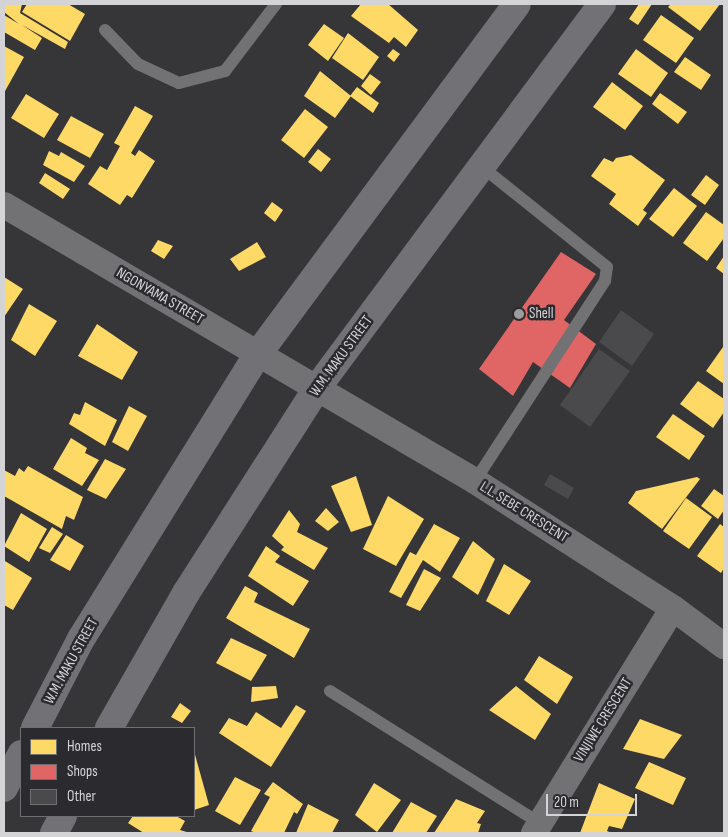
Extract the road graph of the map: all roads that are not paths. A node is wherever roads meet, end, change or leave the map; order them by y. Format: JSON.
{"nodes":[{"id":1,"x":276,"y":4,"type":"edge"},
{"id":2,"x":517,"y":4,"type":"edge"},
{"id":3,"x":602,"y":4,"type":"edge"},
{"id":4,"x":105,"y":30,"type":"dead end"},
{"id":5,"x":482,"y":166,"type":"junction"},
{"id":6,"x":4,"y":205,"type":"edge"},
{"id":7,"x":258,"y":354,"type":"junction"},
{"id":8,"x":317,"y":388,"type":"junction"},
{"id":9,"x":475,"y":481,"type":"junction"},
{"id":10,"x":673,"y":608,"type":"junction"},
{"id":11,"x":724,"y":646,"type":"edge"},
{"id":12,"x":330,"y":691,"type":"dead end"},
{"id":13,"x":36,"y":727,"type":"edge"},
{"id":14,"x":110,"y":727,"type":"edge"},
{"id":15,"x":20,"y":756,"type":"edge"},
{"id":16,"x":4,"y":788,"type":"edge"},
{"id":17,"x":62,"y":817,"type":"edge"},
{"id":18,"x":537,"y":828,"type":"edge"},
{"id":19,"x":54,"y":833,"type":"edge"}],
"edges":[{"from":1,"to":4,"type":"lane"},
{"from":2,"to":7,"type":"street","name":"W.M. MAKU STREET"},
{"from":3,"to":5,"type":"street","name":"W.M. MAKU STREET"},
{"from":5,"to":8,"type":"street","name":"W.M. MAKU STREET"},
{"from":5,"to":9,"type":"lane"},
{"from":6,"to":7,"type":"street","name":"NGONYAMA STREET"},
{"from":7,"to":8,"type":"street","name":"NGONYAMA STREET"},
{"from":7,"to":13,"type":"street","name":"W.M. MAKU STREET"},
{"from":8,"to":9,"type":"street","name":"L.L. SEBE CRESCENT"},
{"from":8,"to":14,"type":"street","name":"W.M. MAKU STREET"},
{"from":9,"to":10,"type":"street","name":"L.L. SEBE CRESCENT"},
{"from":10,"to":11,"type":"street","name":"L.L. SEBE CRESCENT"},
{"from":10,"to":18,"type":"street","name":"VINJIWE CRESCENT"},
{"from":12,"to":18,"type":"lane"},
{"from":15,"to":16,"type":"street"},
{"from":17,"to":19,"type":"street"}]}
